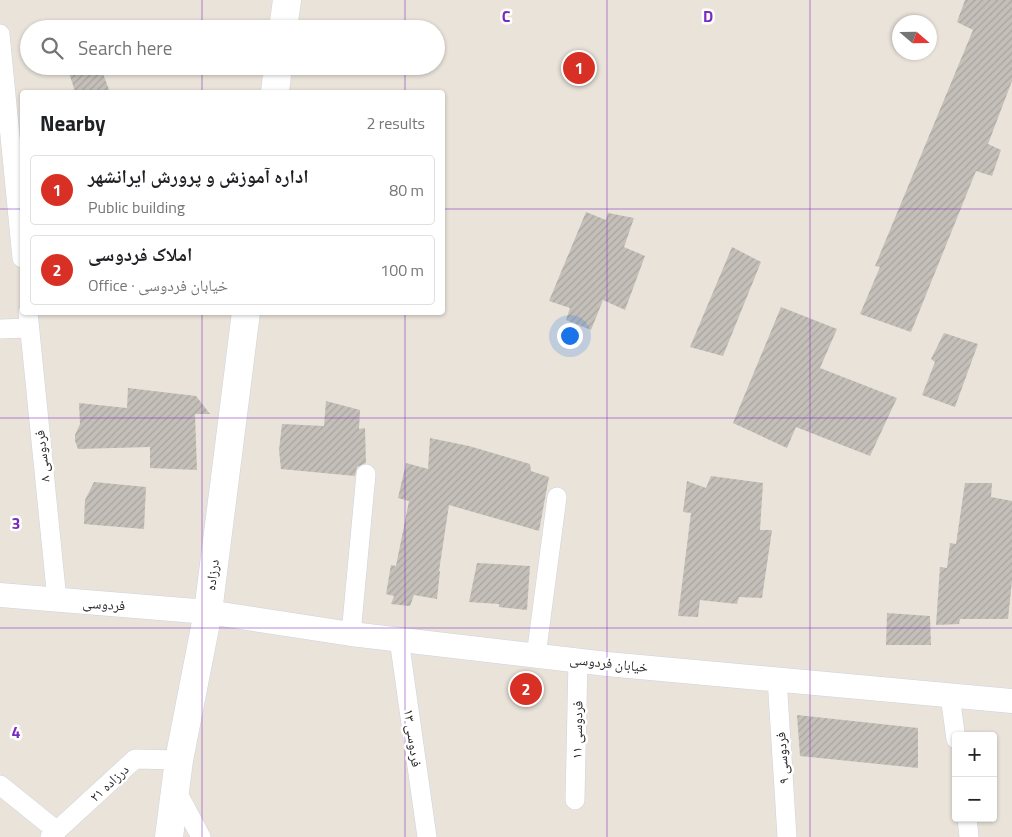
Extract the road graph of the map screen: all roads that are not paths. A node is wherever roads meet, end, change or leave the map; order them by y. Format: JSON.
{"nodes":[{"id":1,"x":287,"y":0,"type":"edge"},
{"id":2,"x":284,"y":20,"type":"edge"},
{"id":3,"x":0,"y":43,"type":"edge"},
{"id":4,"x":277,"y":75,"type":"edge"},
{"id":5,"x":275,"y":90,"type":"edge"},
{"id":6,"x":8,"y":193,"type":"edge"},
{"id":7,"x":20,"y":249,"type":"edge"},
{"id":8,"x":246,"y":315,"type":"edge"},
{"id":9,"x":29,"y":320,"type":"edge"},
{"id":10,"x":0,"y":329,"type":"edge"},
{"id":11,"x":366,"y":474,"type":"dead end"},
{"id":12,"x":557,"y":497,"type":"dead end"},
{"id":13,"x":0,"y":594,"type":"edge"},
{"id":14,"x":57,"y":600,"type":"junction"},
{"id":15,"x":208,"y":612,"type":"junction"},
{"id":16,"x":351,"y":634,"type":"junction"},
{"id":17,"x":399,"y":639,"type":"junction"},
{"id":18,"x":536,"y":656,"type":"junction"},
{"id":19,"x":578,"y":660,"type":"junction"},
{"id":20,"x":777,"y":678,"type":"junction"},
{"id":21,"x":950,"y":696,"type":"junction"},
{"id":22,"x":1012,"y":701,"type":"edge"},
{"id":23,"x":955,"y":732,"type":"edge"},
{"id":24,"x":179,"y":760,"type":"junction"},
{"id":25,"x":0,"y":785,"type":"edge"},
{"id":26,"x":176,"y":790,"type":"junction"},
{"id":27,"x":575,"y":800,"type":"dead end"},
{"id":28,"x":968,"y":822,"type":"edge"},
{"id":29,"x":53,"y":834,"type":"edge"},
{"id":30,"x":169,"y":837,"type":"edge"},
{"id":31,"x":201,"y":837,"type":"edge"},
{"id":32,"x":426,"y":837,"type":"edge"},
{"id":33,"x":787,"y":837,"type":"edge"},
{"id":34,"x":970,"y":837,"type":"edge"}],
"edges":[{"from":1,"to":2,"type":"main road"},
{"from":3,"to":6,"type":"street"},
{"from":4,"to":5,"type":"main road"},
{"from":6,"to":7,"type":"street"},
{"from":8,"to":15,"type":"main road","name":"درزاده"},
{"from":9,"to":10,"type":"street"},
{"from":9,"to":14,"type":"street","name":"فردوسی ۸"},
{"from":11,"to":16,"type":"street"},
{"from":12,"to":18,"type":"street"},
{"from":13,"to":14,"type":"street","name":"فردوسی"},
{"from":14,"to":15,"type":"street","name":"فردوسی"},
{"from":15,"to":16,"type":"street","name":"خیابان فردوسی"},
{"from":15,"to":24,"type":"main road","name":"درزاده"},
{"from":16,"to":17,"type":"street","name":"خیابان فردوسی"},
{"from":17,"to":18,"type":"street","name":"خیابان فردوسی"},
{"from":17,"to":32,"type":"street","name":"فردوسی ۱۳"},
{"from":18,"to":19,"type":"street","name":"خیابان فردوسی"},
{"from":19,"to":20,"type":"street","name":"خیابان فردوسی"},
{"from":19,"to":27,"type":"street","name":"فردوسی ۱۱"},
{"from":20,"to":21,"type":"street","name":"خیابان فردوسی"},
{"from":20,"to":33,"type":"street","name":"فردوسی ۹"},
{"from":21,"to":22,"type":"street","name":"خیابان فردوسی"},
{"from":21,"to":23,"type":"street"},
{"from":24,"to":26,"type":"main road","name":"درزاده"},
{"from":24,"to":29,"type":"street","name":"درزاده ۲۱"},
{"from":25,"to":29,"type":"street"},
{"from":26,"to":30,"type":"main road","name":"درزاده"},
{"from":26,"to":31,"type":"street"},
{"from":28,"to":34,"type":"street"}]}
